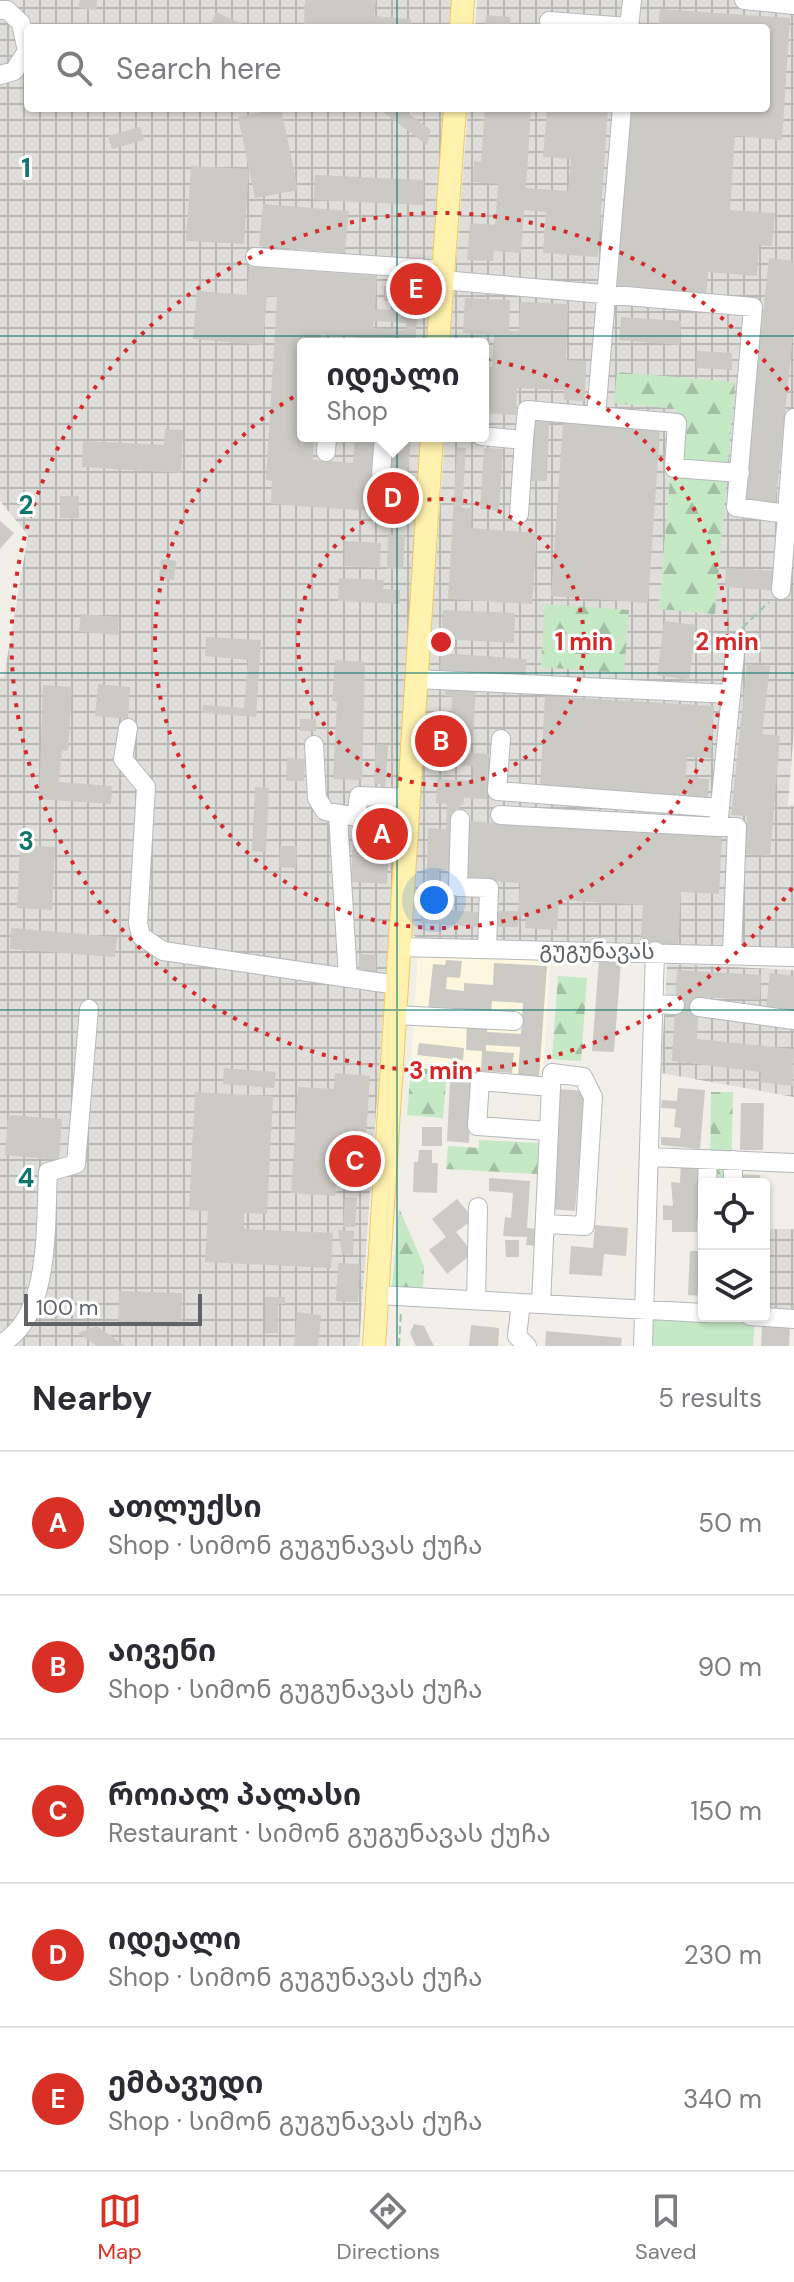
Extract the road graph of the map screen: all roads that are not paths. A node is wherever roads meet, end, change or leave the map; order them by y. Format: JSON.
{"nodes":[{"id":1,"x":463,"y":0,"type":"edge"},
{"id":2,"x":632,"y":0,"type":"edge"},
{"id":3,"x":744,"y":0,"type":"edge"},
{"id":4,"x":794,"y":5,"type":"edge"},
{"id":5,"x":0,"y":10,"type":"edge"},
{"id":6,"x":549,"y":21,"type":"dead end"},
{"id":7,"x":461,"y":24,"type":"edge"},
{"id":8,"x":583,"y":24,"type":"edge"},
{"id":9,"x":629,"y":24,"type":"edge"},
{"id":10,"x":24,"y":37,"type":"edge"},
{"id":11,"x":24,"y":56,"type":"edge"},
{"id":12,"x":0,"y":75,"type":"edge"},
{"id":13,"x":455,"y":112,"type":"edge"},
{"id":14,"x":622,"y":112,"type":"edge"},
{"id":15,"x":255,"y":257,"type":"dead end"},
{"id":16,"x":443,"y":275,"type":"junction"},
{"id":17,"x":606,"y":294,"type":"junction"},
{"id":18,"x":438,"y":338,"type":"edge"},
{"id":19,"x":596,"y":416,"type":"junction"},
{"id":20,"x":794,"y":418,"type":"edge"},
{"id":21,"x":489,"y":437,"type":"edge"},
{"id":22,"x":524,"y":440,"type":"junction"},
{"id":23,"x":384,"y":442,"type":"edge"},
{"id":24,"x":432,"y":442,"type":"edge"},
{"id":25,"x":381,"y":473,"type":"dead end"},
{"id":26,"x":740,"y":473,"type":"junction"},
{"id":27,"x":519,"y":514,"type":"dead end"},
{"id":28,"x":787,"y":514,"type":"junction"},
{"id":29,"x":781,"y":590,"type":"road end"},
{"id":30,"x":736,"y":643,"type":"road end"},
{"id":31,"x":416,"y":679,"type":"junction"},
{"id":32,"x":731,"y":694,"type":"junction"},
{"id":33,"x":128,"y":728,"type":"dead end"},
{"id":34,"x":501,"y":739,"type":"dead end"},
{"id":35,"x":314,"y":745,"type":"dead end"},
{"id":36,"x":408,"y":798,"type":"junction"},
{"id":37,"x":338,"y":815,"type":"junction"},
{"id":38,"x":500,"y":815,"type":"dead end"},
{"id":39,"x":719,"y":817,"type":"junction"},
{"id":40,"x":460,"y":819,"type":"dead end"},
{"id":41,"x":399,"y":947,"type":"junction"},
{"id":42,"x":487,"y":949,"type":"junction"},
{"id":43,"x":655,"y":951,"type":"junction"},
{"id":44,"x":732,"y":953,"type":"junction"},
{"id":45,"x":794,"y":957,"type":"edge"},
{"id":46,"x":348,"y":978,"type":"junction"},
{"id":47,"x":397,"y":985,"type":"junction"},
{"id":48,"x":654,"y":1004,"type":"junction"},
{"id":49,"x":675,"y":1005,"type":"dead end"},
{"id":50,"x":699,"y":1007,"type":"dead end"},
{"id":51,"x":89,"y":1009,"type":"dead end"},
{"id":52,"x":395,"y":1015,"type":"junction"},
{"id":53,"x":794,"y":1020,"type":"edge"},
{"id":54,"x":514,"y":1021,"type":"dead end"},
{"id":55,"x":551,"y":1087,"type":"junction"},
{"id":56,"x":549,"y":1131,"type":"junction"},
{"id":57,"x":649,"y":1157,"type":"junction"},
{"id":58,"x":708,"y":1159,"type":"junction"},
{"id":59,"x":733,"y":1160,"type":"junction"},
{"id":60,"x":794,"y":1163,"type":"edge"},
{"id":61,"x":707,"y":1178,"type":"edge"},
{"id":62,"x":733,"y":1178,"type":"edge"},
{"id":63,"x":478,"y":1207,"type":"dead end"},
{"id":64,"x":545,"y":1224,"type":"junction"},
{"id":65,"x":378,"y":1295,"type":"junction"},
{"id":66,"x":476,"y":1300,"type":"junction"},
{"id":67,"x":521,"y":1303,"type":"junction"},
{"id":68,"x":541,"y":1304,"type":"junction"},
{"id":69,"x":644,"y":1310,"type":"junction"},
{"id":70,"x":698,"y":1313,"type":"edge"},
{"id":71,"x":770,"y":1317,"type":"edge"},
{"id":72,"x":794,"y":1319,"type":"edge"},
{"id":73,"x":520,"y":1343,"type":"edge"},
{"id":74,"x":0,"y":1344,"type":"edge"},
{"id":75,"x":374,"y":1346,"type":"edge"},
{"id":76,"x":643,"y":1346,"type":"edge"}],
"edges":[{"from":1,"to":7,"type":"main road"},
{"from":2,"to":9,"type":"street"},
{"from":3,"to":4,"type":"street"},
{"from":5,"to":10,"type":"street"},
{"from":6,"to":8,"type":"street"},
{"from":11,"to":12,"type":"street"},
{"from":13,"to":16,"type":"main road"},
{"from":14,"to":17,"type":"street"},
{"from":15,"to":16,"type":"street"},
{"from":16,"to":17,"type":"street"},
{"from":16,"to":18,"type":"main road"},
{"from":17,"to":19,"type":"street"},
{"from":17,"to":26,"type":"street"},
{"from":19,"to":22,"type":"street"},
{"from":19,"to":26,"type":"street"},
{"from":20,"to":28,"type":"street"},
{"from":21,"to":22,"type":"street"},
{"from":22,"to":27,"type":"street"},
{"from":23,"to":25,"type":"street"},
{"from":24,"to":31,"type":"main road"},
{"from":26,"to":28,"type":"street"},
{"from":28,"to":29,"type":"street"},
{"from":30,"to":32,"type":"street"},
{"from":31,"to":32,"type":"street"},
{"from":31,"to":36,"type":"main road"},
{"from":32,"to":39,"type":"street"},
{"from":33,"to":46,"type":"street"},
{"from":34,"to":39,"type":"street"},
{"from":35,"to":37,"type":"street"},
{"from":36,"to":37,"type":"street"},
{"from":36,"to":41,"type":"main road"},
{"from":37,"to":46,"type":"street"},
{"from":38,"to":39,"type":"street"},
{"from":39,"to":44,"type":"street"},
{"from":40,"to":42,"type":"street"},
{"from":41,"to":42,"type":"street","name":"გუგუნავას"},
{"from":41,"to":47,"type":"main road"},
{"from":42,"to":43,"type":"street","name":"გუგუნავას"},
{"from":43,"to":44,"type":"street","name":"გუგუნავას"},
{"from":43,"to":48,"type":"street"},
{"from":44,"to":45,"type":"street","name":"გუგუნავას"},
{"from":46,"to":47,"type":"street"},
{"from":47,"to":52,"type":"main road"},
{"from":48,"to":49,"type":"street"},
{"from":48,"to":57,"type":"street"},
{"from":50,"to":53,"type":"street"},
{"from":51,"to":74,"type":"street"},
{"from":52,"to":54,"type":"street"},
{"from":52,"to":65,"type":"main road"},
{"from":55,"to":56,"type":"street"},
{"from":55,"to":56,"type":"street"},
{"from":55,"to":64,"type":"street"},
{"from":56,"to":64,"type":"street"},
{"from":57,"to":58,"type":"street"},
{"from":57,"to":69,"type":"street"},
{"from":58,"to":59,"type":"street"},
{"from":58,"to":61,"type":"street"},
{"from":59,"to":60,"type":"street"},
{"from":59,"to":62,"type":"street"},
{"from":63,"to":66,"type":"street"},
{"from":64,"to":68,"type":"street"},
{"from":65,"to":66,"type":"street"},
{"from":65,"to":75,"type":"main road"},
{"from":66,"to":67,"type":"street"},
{"from":67,"to":68,"type":"street"},
{"from":67,"to":73,"type":"street"},
{"from":68,"to":69,"type":"street"},
{"from":69,"to":70,"type":"street"},
{"from":69,"to":76,"type":"street"},
{"from":71,"to":72,"type":"street"}]}
